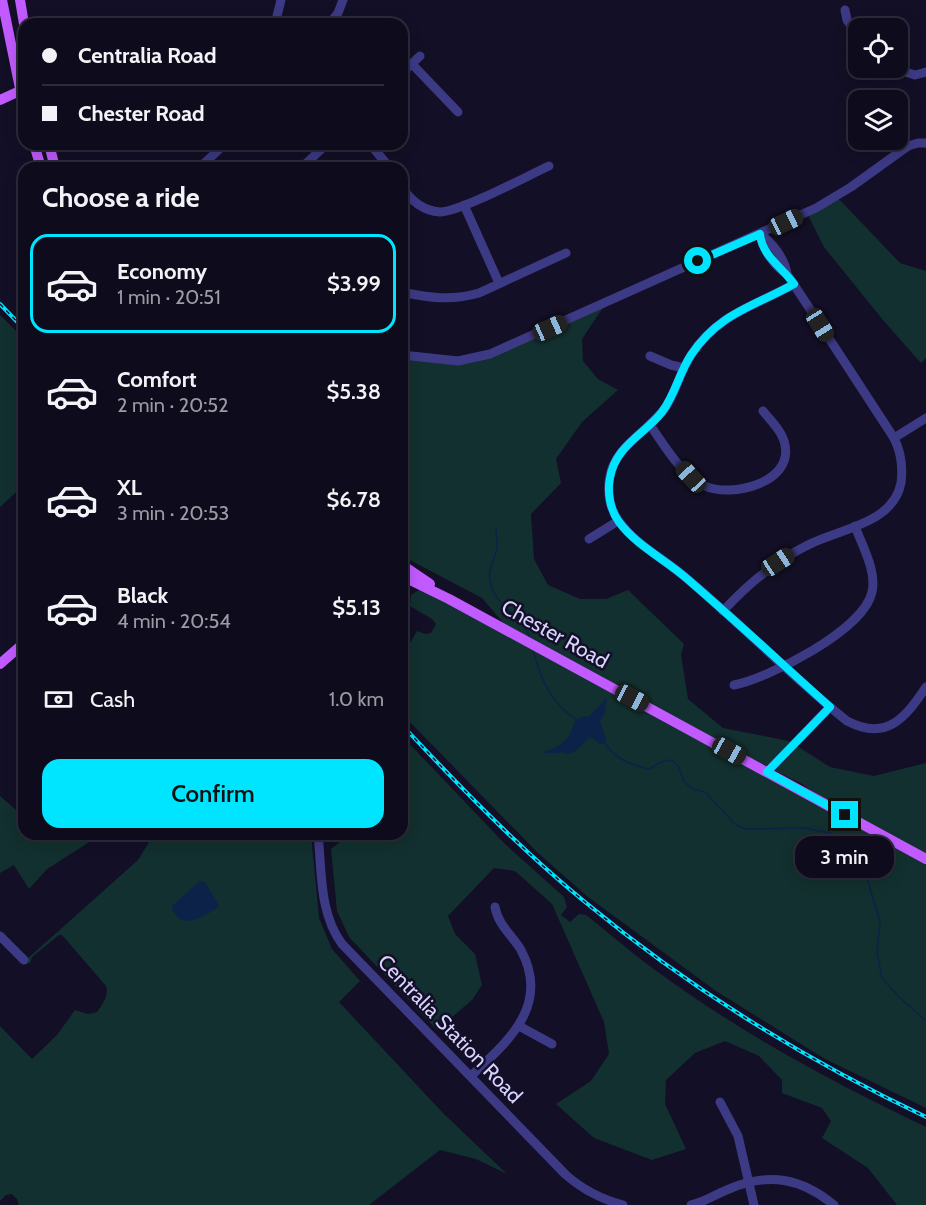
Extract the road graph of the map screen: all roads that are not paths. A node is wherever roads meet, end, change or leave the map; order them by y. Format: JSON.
{"nodes":[{"id":1,"x":2,"y":0,"type":"edge"},
{"id":2,"x":20,"y":0,"type":"edge"},
{"id":3,"x":281,"y":0,"type":"edge"},
{"id":4,"x":343,"y":0,"type":"edge"},
{"id":5,"x":845,"y":10,"type":"dead end"},
{"id":6,"x":23,"y":18,"type":"edge"},
{"id":7,"x":276,"y":18,"type":"edge"},
{"id":8,"x":334,"y":18,"type":"edge"},
{"id":9,"x":848,"y":21,"type":"edge"},
{"id":10,"x":420,"y":56,"type":"dead end"},
{"id":11,"x":412,"y":64,"type":"junction"},
{"id":12,"x":408,"y":68,"type":"edge"},
{"id":13,"x":18,"y":72,"type":"edge"},
{"id":14,"x":926,"y":72,"type":"edge"},
{"id":15,"x":908,"y":73,"type":"edge"},
{"id":16,"x":18,"y":92,"type":"edge"},
{"id":17,"x":0,"y":100,"type":"edge"},
{"id":18,"x":458,"y":112,"type":"dead end"},
{"id":19,"x":926,"y":144,"type":"edge"},
{"id":20,"x":218,"y":150,"type":"edge"},
{"id":21,"x":321,"y":150,"type":"edge"},
{"id":22,"x":375,"y":150,"type":"edge"},
{"id":23,"x":206,"y":162,"type":"edge"},
{"id":24,"x":308,"y":162,"type":"edge"},
{"id":25,"x":385,"y":162,"type":"edge"},
{"id":26,"x":549,"y":166,"type":"dead end"},
{"id":27,"x":408,"y":194,"type":"edge"},
{"id":28,"x":464,"y":206,"type":"junction"},
{"id":29,"x":760,"y":234,"type":"junction"},
{"id":30,"x":566,"y":253,"type":"dead end"},
{"id":31,"x":499,"y":283,"type":"junction"},
{"id":32,"x":794,"y":284,"type":"junction"},
{"id":33,"x":408,"y":293,"type":"edge"},
{"id":34,"x":408,"y":356,"type":"edge"},
{"id":35,"x":650,"y":356,"type":"dead end"},
{"id":36,"x":684,"y":368,"type":"junction"},
{"id":37,"x":763,"y":411,"type":"dead end"},
{"id":38,"x":926,"y":418,"type":"edge"},
{"id":39,"x":650,"y":425,"type":"junction"},
{"id":40,"x":894,"y":438,"type":"junction"},
{"id":41,"x":618,"y":520,"type":"junction"},
{"id":42,"x":855,"y":526,"type":"junction"},
{"id":43,"x":588,"y":539,"type":"dead end"},
{"id":44,"x":408,"y":569,"type":"edge"},
{"id":45,"x":408,"y":579,"type":"edge"},
{"id":46,"x":449,"y":599,"type":"junction"},
{"id":47,"x":723,"y":611,"type":"junction"},
{"id":48,"x":18,"y":648,"type":"edge"},
{"id":49,"x":0,"y":664,"type":"edge"},
{"id":50,"x":784,"y":665,"type":"junction"},
{"id":51,"x":734,"y":685,"type":"dead end"},
{"id":52,"x":926,"y":687,"type":"edge"},
{"id":53,"x":830,"y":707,"type":"junction"},
{"id":54,"x":767,"y":772,"type":"junction"},
{"id":55,"x":319,"y":840,"type":"edge"},
{"id":56,"x":926,"y":859,"type":"edge"},
{"id":57,"x":495,"y":907,"type":"dead end"},
{"id":58,"x":0,"y":936,"type":"edge"},
{"id":59,"x":24,"y":960,"type":"dead end"},
{"id":60,"x":519,"y":1026,"type":"junction"},
{"id":61,"x":552,"y":1044,"type":"dead end"},
{"id":62,"x":471,"y":1076,"type":"junction"},
{"id":63,"x":720,"y":1102,"type":"dead end"},
{"id":64,"x":748,"y":1182,"type":"junction"},
{"id":65,"x":623,"y":1205,"type":"edge"},
{"id":66,"x":691,"y":1205,"type":"edge"},
{"id":67,"x":754,"y":1205,"type":"edge"},
{"id":68,"x":834,"y":1205,"type":"edge"}],
"edges":[{"from":1,"to":13,"type":"main road"},
{"from":2,"to":6,"type":"main road"},
{"from":3,"to":7,"type":"street"},
{"from":4,"to":8,"type":"street"},
{"from":5,"to":9,"type":"street"},
{"from":10,"to":11,"type":"street"},
{"from":11,"to":12,"type":"street"},
{"from":11,"to":18,"type":"street"},
{"from":14,"to":15,"type":"street"},
{"from":16,"to":17,"type":"main road"},
{"from":19,"to":29,"type":"street"},
{"from":20,"to":23,"type":"street"},
{"from":21,"to":24,"type":"street"},
{"from":22,"to":25,"type":"street"},
{"from":26,"to":28,"type":"street"},
{"from":27,"to":28,"type":"street"},
{"from":28,"to":31,"type":"street"},
{"from":29,"to":32,"type":"street"},
{"from":29,"to":34,"type":"street"},
{"from":30,"to":31,"type":"street"},
{"from":31,"to":33,"type":"street"},
{"from":32,"to":36,"type":"street"},
{"from":32,"to":40,"type":"street"},
{"from":35,"to":36,"type":"street"},
{"from":36,"to":39,"type":"street"},
{"from":37,"to":39,"type":"street"},
{"from":38,"to":40,"type":"street"},
{"from":39,"to":41,"type":"street"},
{"from":40,"to":42,"type":"street"},
{"from":41,"to":43,"type":"street"},
{"from":41,"to":47,"type":"street"},
{"from":42,"to":47,"type":"street"},
{"from":42,"to":50,"type":"street"},
{"from":44,"to":46,"type":"main road","name":"Chester Road"},
{"from":45,"to":46,"type":"main road","name":"Chester Road"},
{"from":46,"to":54,"type":"main road","name":"Chester Road"},
{"from":47,"to":50,"type":"street"},
{"from":48,"to":49,"type":"main road"},
{"from":50,"to":51,"type":"street"},
{"from":50,"to":53,"type":"street"},
{"from":52,"to":53,"type":"street"},
{"from":53,"to":54,"type":"street"},
{"from":54,"to":56,"type":"main road","name":"Chester Road"},
{"from":55,"to":62,"type":"street","name":"Centralia Station Road"},
{"from":57,"to":60,"type":"street"},
{"from":58,"to":59,"type":"street"},
{"from":60,"to":61,"type":"street"},
{"from":60,"to":62,"type":"street"},
{"from":62,"to":65,"type":"street","name":"Centralia Station Road"},
{"from":63,"to":64,"type":"street"},
{"from":64,"to":66,"type":"street"},
{"from":64,"to":67,"type":"street"},
{"from":64,"to":68,"type":"street"}]}
